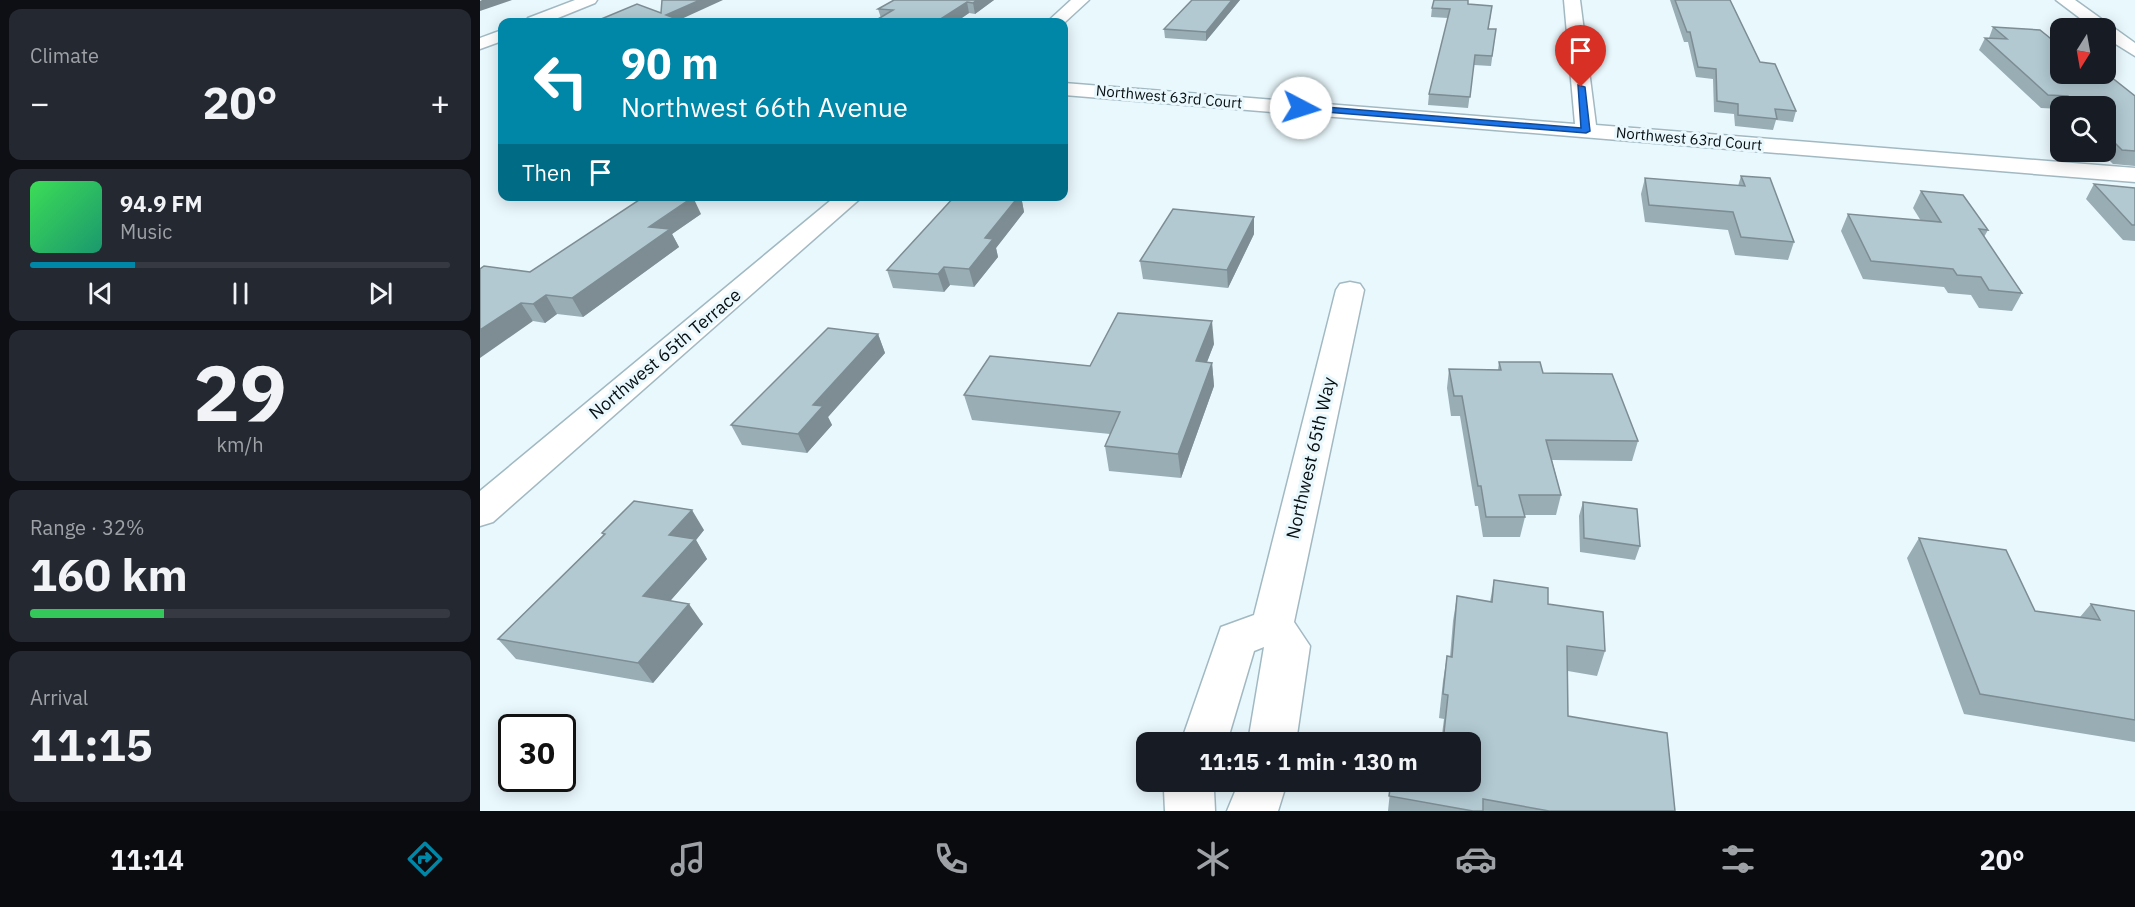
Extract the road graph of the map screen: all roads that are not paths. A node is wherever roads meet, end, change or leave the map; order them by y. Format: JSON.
{"nodes":[{"id":1,"x":589,"y":0,"type":"edge"},
{"id":2,"x":1081,"y":0,"type":"edge"},
{"id":3,"x":1572,"y":0,"type":"edge"},
{"id":4,"x":2064,"y":0,"type":"edge"},
{"id":5,"x":544,"y":18,"type":"edge"},
{"id":6,"x":1060,"y":18,"type":"edge"},
{"id":7,"x":2089,"y":18,"type":"edge"},
{"id":8,"x":498,"y":37,"type":"edge"},
{"id":9,"x":2116,"y":37,"type":"edge"},
{"id":10,"x":480,"y":45,"type":"edge"},
{"id":11,"x":2135,"y":51,"type":"edge"},
{"id":12,"x":1068,"y":89,"type":"edge"},
{"id":13,"x":1586,"y":131,"type":"junction"},
{"id":14,"x":2135,"y":175,"type":"edge"},
{"id":15,"x":845,"y":201,"type":"edge"},
{"id":16,"x":1350,"y":290,"type":"dead end"},
{"id":17,"x":480,"y":512,"type":"edge"},
{"id":18,"x":1272,"y":626,"type":"junction"},
{"id":19,"x":1211,"y":732,"type":"edge"},
{"id":20,"x":1274,"y":732,"type":"edge"},
{"id":21,"x":1189,"y":792,"type":"edge"},
{"id":22,"x":1260,"y":792,"type":"edge"},
{"id":23,"x":1190,"y":811,"type":"edge"},
{"id":24,"x":1252,"y":811,"type":"edge"}],
"edges":[{"from":1,"to":5,"type":"street"},
{"from":2,"to":6,"type":"street"},
{"from":3,"to":13,"type":"street"},
{"from":4,"to":7,"type":"street"},
{"from":8,"to":10,"type":"street"},
{"from":9,"to":11,"type":"street"},
{"from":12,"to":13,"type":"street","name":"Northwest 63rd Court"},
{"from":13,"to":14,"type":"street","name":"Northwest 63rd Court"},
{"from":15,"to":17,"type":"street","name":"Northwest 65th Terrace"},
{"from":16,"to":18,"type":"street","name":"Northwest 65th Way"},
{"from":18,"to":19,"type":"street"},
{"from":18,"to":20,"type":"street"},
{"from":21,"to":23,"type":"street"},
{"from":22,"to":24,"type":"street"}]}
